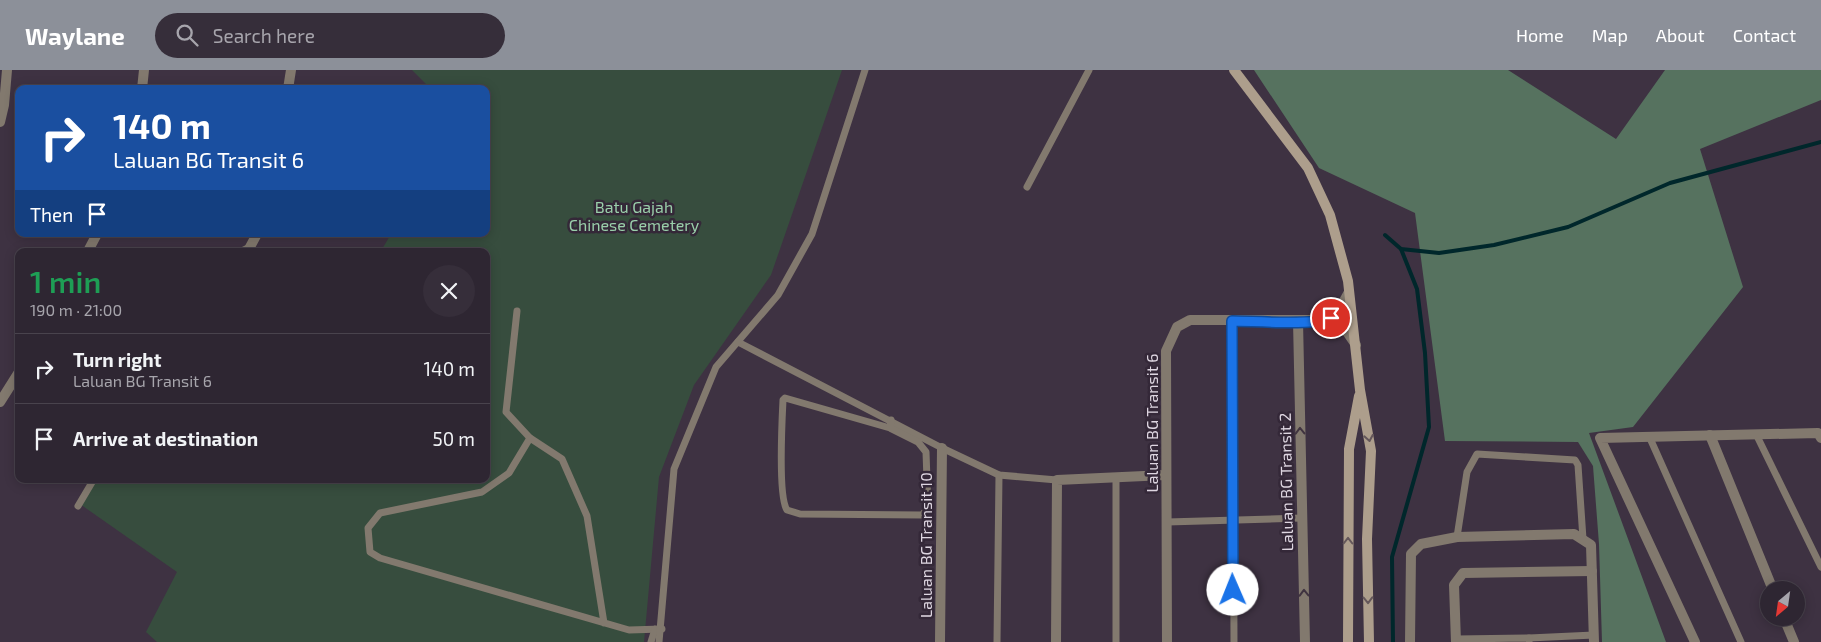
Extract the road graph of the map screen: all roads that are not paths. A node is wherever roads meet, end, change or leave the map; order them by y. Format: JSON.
{"nodes":[{"id":1,"x":7,"y":70,"type":"edge"},
{"id":2,"x":144,"y":70,"type":"edge"},
{"id":3,"x":291,"y":70,"type":"edge"},
{"id":4,"x":865,"y":70,"type":"edge"},
{"id":5,"x":1089,"y":70,"type":"edge"},
{"id":6,"x":1234,"y":70,"type":"edge"},
{"id":7,"x":142,"y":85,"type":"edge"},
{"id":8,"x":289,"y":85,"type":"edge"},
{"id":9,"x":0,"y":122,"type":"edge"},
{"id":10,"x":1027,"y":187,"type":"dead end"},
{"id":11,"x":96,"y":237,"type":"edge"},
{"id":12,"x":255,"y":237,"type":"edge"},
{"id":13,"x":90,"y":248,"type":"edge"},
{"id":14,"x":247,"y":248,"type":"edge"},
{"id":15,"x":1349,"y":292,"type":"junction"},
{"id":16,"x":517,"y":311,"type":"dead end"},
{"id":17,"x":1326,"y":320,"type":"junction"},
{"id":18,"x":1232,"y":321,"type":"junction"},
{"id":19,"x":1298,"y":322,"type":"junction"},
{"id":20,"x":738,"y":342,"type":"junction"},
{"id":21,"x":1356,"y":345,"type":"junction"},
{"id":22,"x":15,"y":378,"type":"edge"},
{"id":23,"x":1360,"y":390,"type":"junction"},
{"id":24,"x":0,"y":402,"type":"edge"},
{"id":25,"x":890,"y":420,"type":"junction"},
{"id":26,"x":890,"y":428,"type":"junction"},
{"id":27,"x":1756,"y":434,"type":"junction"},
{"id":28,"x":1710,"y":435,"type":"junction"},
{"id":29,"x":1649,"y":436,"type":"junction"},
{"id":30,"x":530,"y":438,"type":"junction"},
{"id":31,"x":1821,"y":438,"type":"edge"},
{"id":32,"x":942,"y":448,"type":"junction"},
{"id":33,"x":999,"y":475,"type":"junction"},
{"id":34,"x":1166,"y":475,"type":"junction"},
{"id":35,"x":1116,"y":477,"type":"junction"},
{"id":36,"x":1057,"y":480,"type":"junction"},
{"id":37,"x":92,"y":483,"type":"edge"},
{"id":38,"x":78,"y":506,"type":"dead end"},
{"id":39,"x":1302,"y":518,"type":"junction"},
{"id":40,"x":1232,"y":520,"type":"junction"},
{"id":41,"x":1167,"y":522,"type":"junction"},
{"id":42,"x":1457,"y":537,"type":"junction"},
{"id":43,"x":1583,"y":540,"type":"junction"},
{"id":44,"x":1821,"y":567,"type":"edge"},
{"id":45,"x":1592,"y":570,"type":"junction"},
{"id":46,"x":1769,"y":581,"type":"edge"},
{"id":47,"x":604,"y":623,"type":"junction"},
{"id":48,"x":1787,"y":626,"type":"edge"},
{"id":49,"x":659,"y":629,"type":"junction"},
{"id":50,"x":1594,"y":638,"type":"edge"},
{"id":51,"x":1456,"y":640,"type":"edge"},
{"id":52,"x":1529,"y":640,"type":"edge"},
{"id":53,"x":651,"y":642,"type":"edge"},
{"id":54,"x":659,"y":642,"type":"edge"},
{"id":55,"x":940,"y":642,"type":"edge"},
{"id":56,"x":997,"y":642,"type":"edge"},
{"id":57,"x":1056,"y":642,"type":"edge"},
{"id":58,"x":1116,"y":642,"type":"edge"},
{"id":59,"x":1167,"y":642,"type":"edge"},
{"id":60,"x":1234,"y":642,"type":"edge"},
{"id":61,"x":1305,"y":642,"type":"edge"},
{"id":62,"x":1348,"y":642,"type":"edge"},
{"id":63,"x":1369,"y":642,"type":"edge"},
{"id":64,"x":1410,"y":642,"type":"edge"},
{"id":65,"x":1695,"y":642,"type":"edge"},
{"id":66,"x":1741,"y":642,"type":"edge"},
{"id":67,"x":1794,"y":642,"type":"edge"}],
"edges":[{"from":1,"to":9,"type":"street"},
{"from":2,"to":7,"type":"street"},
{"from":3,"to":8,"type":"street"},
{"from":4,"to":20,"type":"lane"},
{"from":5,"to":10,"type":"lane"},
{"from":6,"to":15,"type":"main road"},
{"from":11,"to":13,"type":"street"},
{"from":12,"to":14,"type":"street"},
{"from":15,"to":17,"type":"street"},
{"from":15,"to":21,"type":"main road"},
{"from":16,"to":30,"type":"lane"},
{"from":17,"to":19,"type":"street","name":"Laluan BG Transit 6"},
{"from":17,"to":21,"type":"street"},
{"from":18,"to":19,"type":"street","name":"Laluan BG Transit 6"},
{"from":18,"to":34,"type":"street","name":"Laluan BG Transit 6"},
{"from":18,"to":40,"type":"lane"},
{"from":39,"to":19,"type":"street","name":"Laluan BG Transit 2","one_way":true},
{"from":20,"to":25,"type":"lane"},
{"from":20,"to":49,"type":"lane"},
{"from":21,"to":23,"type":"main road"},
{"from":22,"to":24,"type":"street"},
{"from":62,"to":23,"type":"main road","one_way":true},
{"from":23,"to":63,"type":"main road","one_way":true},
{"from":25,"to":26,"type":"lane"},
{"from":25,"to":32,"type":"lane"},
{"from":26,"to":26,"type":"lane"},
{"from":27,"to":28,"type":"street"},
{"from":27,"to":31,"type":"street"},
{"from":27,"to":44,"type":"lane"},
{"from":28,"to":29,"type":"street"},
{"from":28,"to":46,"type":"street"},
{"from":29,"to":65,"type":"street"},
{"from":29,"to":66,"type":"lane"},
{"from":30,"to":47,"type":"lane"},
{"from":30,"to":47,"type":"lane"},
{"from":32,"to":33,"type":"lane"},
{"from":32,"to":55,"type":"street","name":"Laluan BG Transit 10"},
{"from":33,"to":36,"type":"lane"},
{"from":33,"to":56,"type":"lane"},
{"from":34,"to":35,"type":"street"},
{"from":34,"to":41,"type":"street","name":"Laluan BG Transit 6"},
{"from":35,"to":36,"type":"street"},
{"from":35,"to":58,"type":"lane"},
{"from":36,"to":57,"type":"street"},
{"from":37,"to":38,"type":"lane"},
{"from":39,"to":40,"type":"lane"},
{"from":61,"to":39,"type":"street","name":"Laluan BG Transit 2","one_way":true},
{"from":40,"to":41,"type":"lane"},
{"from":40,"to":60,"type":"lane"},
{"from":41,"to":59,"type":"street","name":"Laluan BG Transit 6"},
{"from":42,"to":43,"type":"street"},
{"from":42,"to":43,"type":"lane"},
{"from":42,"to":64,"type":"street"},
{"from":43,"to":45,"type":"street"},
{"from":45,"to":50,"type":"street"},
{"from":45,"to":51,"type":"street"},
{"from":47,"to":49,"type":"lane"},
{"from":48,"to":67,"type":"street"},
{"from":49,"to":53,"type":"lane"},
{"from":49,"to":54,"type":"lane"},
{"from":50,"to":52,"type":"lane"},
{"from":51,"to":52,"type":"lane"}]}
